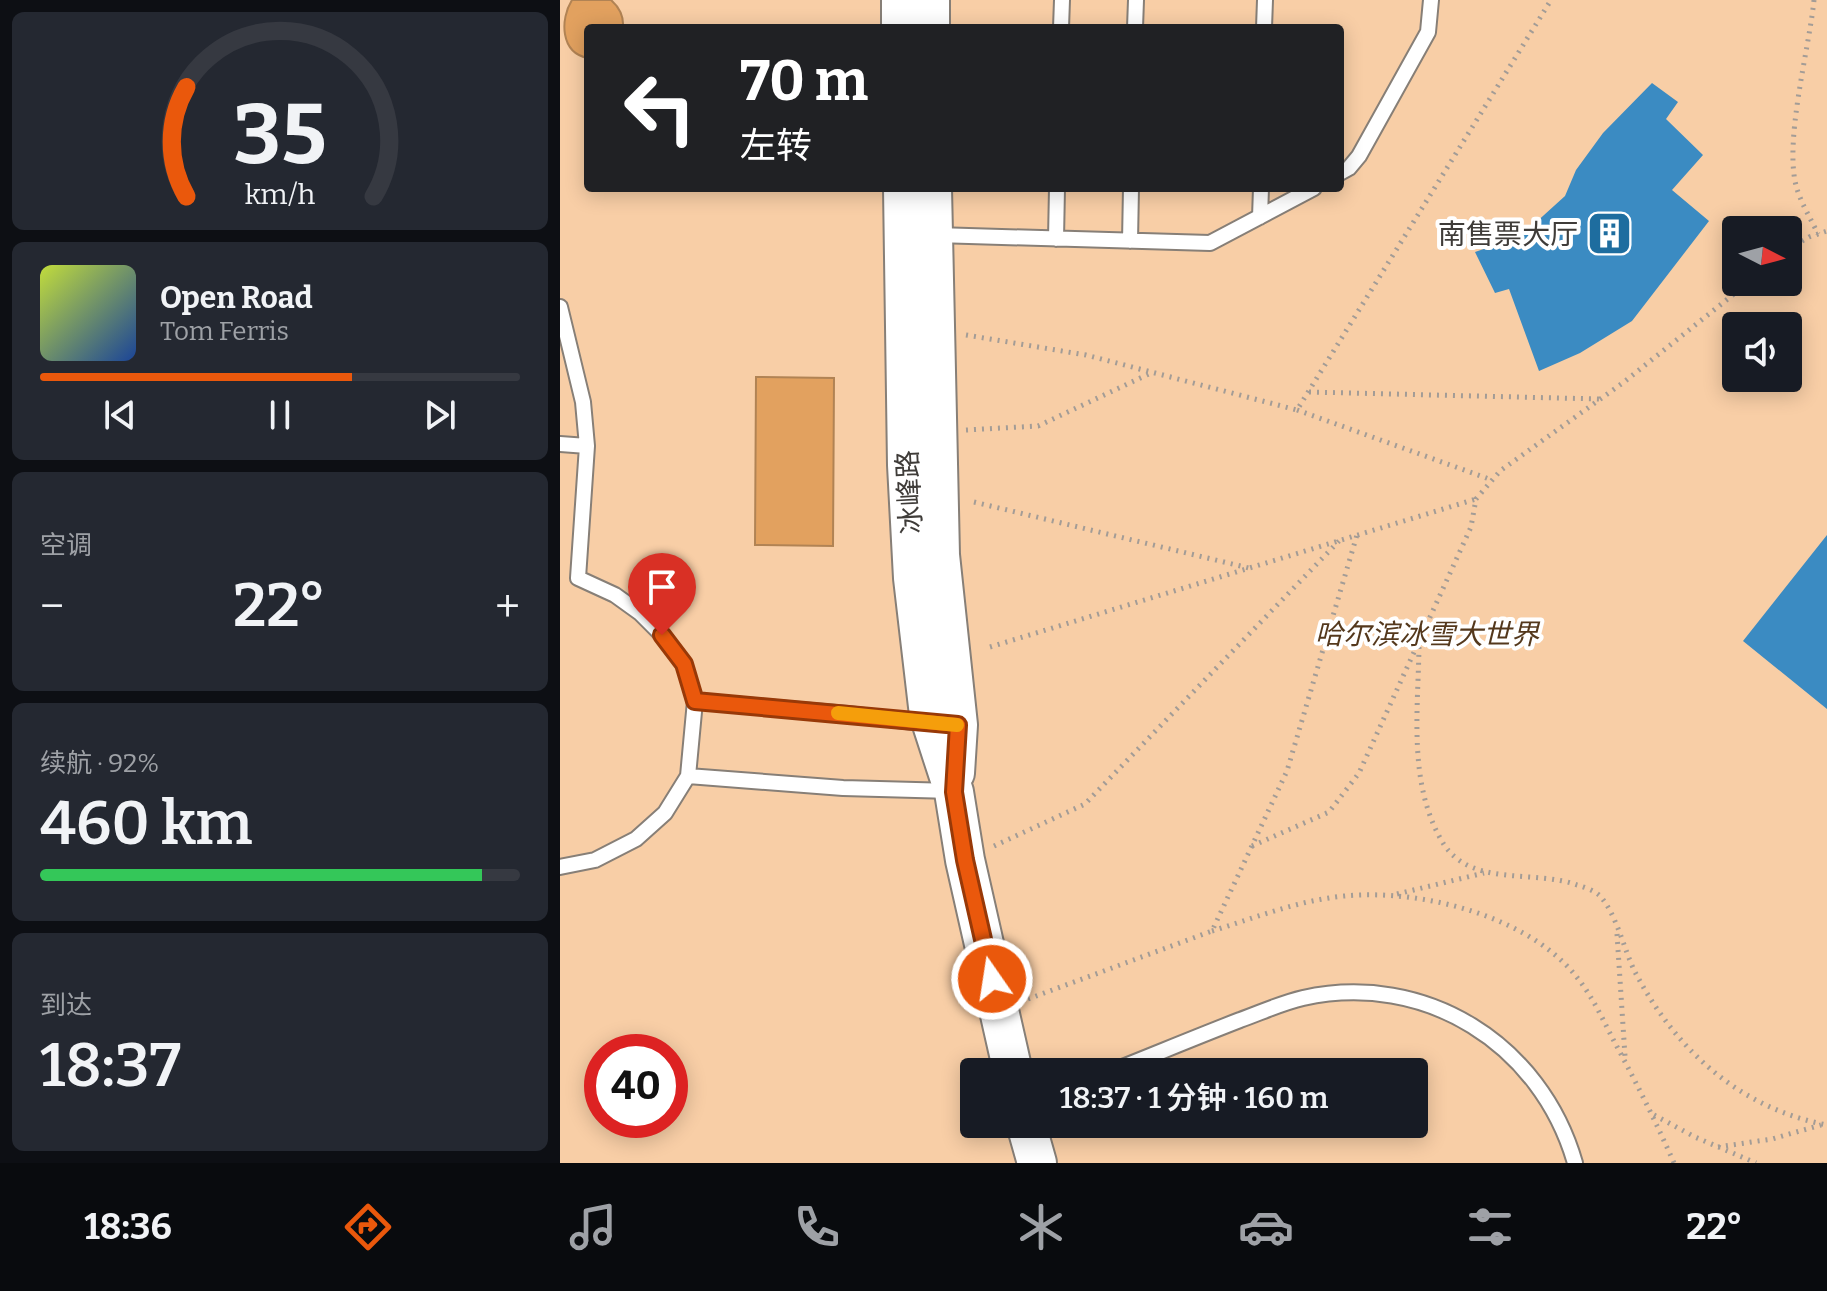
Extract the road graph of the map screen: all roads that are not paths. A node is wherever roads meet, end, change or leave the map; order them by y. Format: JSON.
{"nodes":[{"id":1,"x":901,"y":0,"type":"edge"},
{"id":2,"x":930,"y":0,"type":"edge"},
{"id":3,"x":1062,"y":0,"type":"edge"},
{"id":4,"x":1136,"y":0,"type":"edge"},
{"id":5,"x":1265,"y":0,"type":"edge"},
{"id":6,"x":1431,"y":0,"type":"edge"},
{"id":7,"x":901,"y":24,"type":"edge"},
{"id":8,"x":930,"y":24,"type":"edge"},
{"id":9,"x":1061,"y":24,"type":"edge"},
{"id":10,"x":1135,"y":24,"type":"edge"},
{"id":11,"x":1264,"y":24,"type":"edge"},
{"id":12,"x":1344,"y":171,"type":"edge"},
{"id":13,"x":903,"y":192,"type":"edge"},
{"id":14,"x":932,"y":192,"type":"edge"},
{"id":15,"x":1057,"y":192,"type":"edge"},
{"id":16,"x":1131,"y":192,"type":"edge"},
{"id":17,"x":1261,"y":192,"type":"edge"},
{"id":18,"x":1307,"y":192,"type":"edge"},
{"id":19,"x":1260,"y":217,"type":"junction"},
{"id":20,"x":933,"y":235,"type":"junction"},
{"id":21,"x":1056,"y":239,"type":"junction"},
{"id":22,"x":1130,"y":241,"type":"junction"},
{"id":23,"x":560,"y":307,"type":"edge"},
{"id":24,"x":560,"y":444,"type":"edge"},
{"id":25,"x":587,"y":446,"type":"junction"},
{"id":26,"x":695,"y":701,"type":"junction"},
{"id":27,"x":944,"y":724,"type":"junction"},
{"id":28,"x":688,"y":776,"type":"junction"},
{"id":29,"x":954,"y":792,"type":"junction"},
{"id":30,"x":560,"y":867,"type":"edge"},
{"id":31,"x":1010,"y":1058,"type":"edge"},
{"id":32,"x":1146,"y":1058,"type":"edge"},
{"id":33,"x":1030,"y":1138,"type":"edge"},
{"id":34,"x":1037,"y":1163,"type":"edge"},
{"id":35,"x":1575,"y":1163,"type":"edge"}],
"edges":[{"from":1,"to":7,"type":"street"},
{"from":2,"to":8,"type":"street"},
{"from":3,"to":9,"type":"lane"},
{"from":4,"to":10,"type":"lane"},
{"from":5,"to":11,"type":"lane"},
{"from":6,"to":12,"type":"lane"},
{"from":13,"to":27,"type":"street","name":"冰峰路"},
{"from":14,"to":20,"type":"street","name":"冰峰路"},
{"from":15,"to":21,"type":"lane"},
{"from":16,"to":22,"type":"lane"},
{"from":17,"to":19,"type":"lane"},
{"from":18,"to":19,"type":"lane"},
{"from":19,"to":22,"type":"lane"},
{"from":20,"to":21,"type":"lane"},
{"from":20,"to":27,"type":"street","name":"冰峰路"},
{"from":21,"to":22,"type":"lane"},
{"from":23,"to":25,"type":"lane"},
{"from":24,"to":25,"type":"lane"},
{"from":25,"to":26,"type":"lane"},
{"from":26,"to":27,"type":"lane"},
{"from":26,"to":28,"type":"lane"},
{"from":27,"to":29,"type":"street","name":"冰峰路"},
{"from":28,"to":29,"type":"lane"},
{"from":28,"to":30,"type":"lane"},
{"from":29,"to":31,"type":"street","name":"冰峰路"},
{"from":32,"to":35,"type":"lane"},
{"from":33,"to":34,"type":"street"}]}
